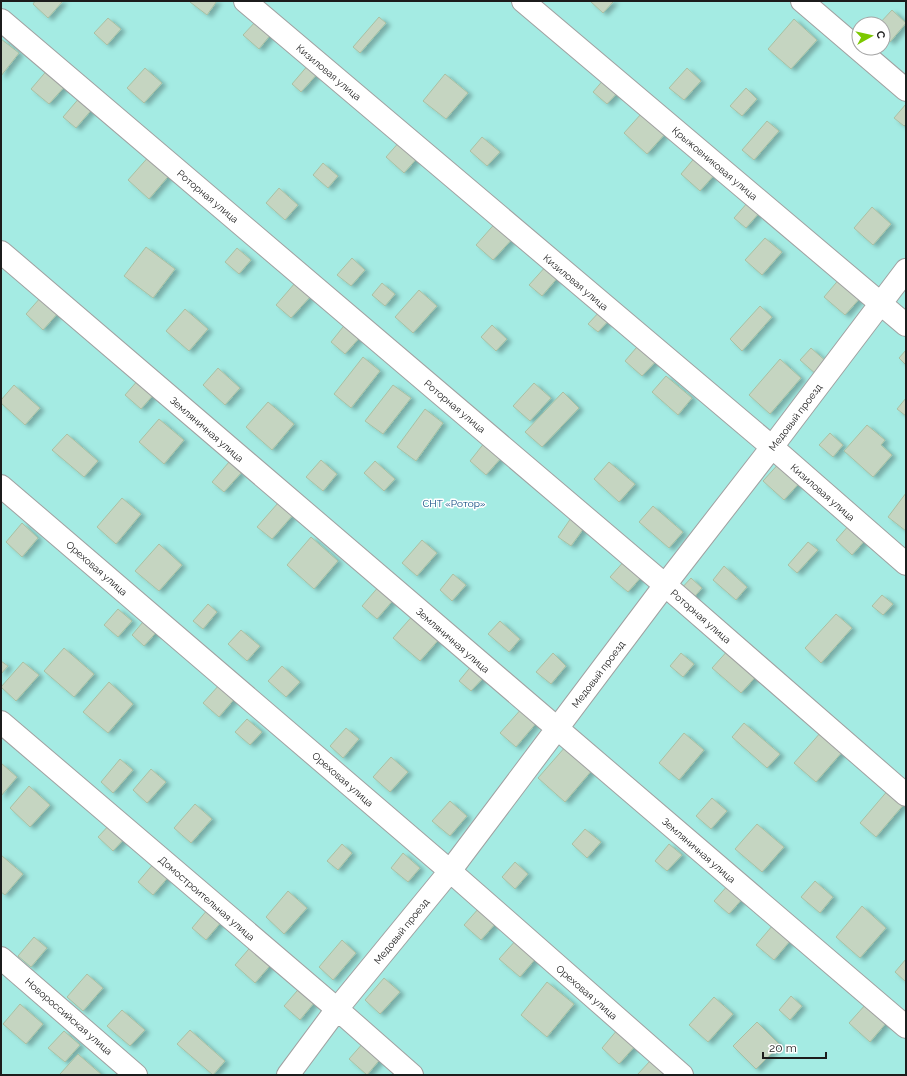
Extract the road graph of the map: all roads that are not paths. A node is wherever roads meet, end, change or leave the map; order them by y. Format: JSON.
{"nodes":[{"id":1,"x":245,"y":1,"type":"edge"},
{"id":2,"x":523,"y":1,"type":"edge"},
{"id":3,"x":802,"y":1,"type":"edge"},
{"id":4,"x":1,"y":20,"type":"edge"},
{"id":5,"x":906,"y":90,"type":"edge"},
{"id":6,"x":1,"y":252,"type":"edge"},
{"id":7,"x":906,"y":270,"type":"edge"},
{"id":8,"x":880,"y":303,"type":"junction"},
{"id":9,"x":906,"y":325,"type":"edge"},
{"id":10,"x":772,"y":448,"type":"junction"},
{"id":11,"x":1,"y":486,"type":"edge"},
{"id":12,"x":906,"y":564,"type":"edge"},
{"id":13,"x":665,"y":585,"type":"junction"},
{"id":14,"x":1,"y":722,"type":"edge"},
{"id":15,"x":557,"y":728,"type":"junction"},
{"id":16,"x":906,"y":795,"type":"edge"},
{"id":17,"x":450,"y":871,"type":"junction"},
{"id":18,"x":1,"y":958,"type":"edge"},
{"id":19,"x":337,"y":1009,"type":"junction"},
{"id":20,"x":906,"y":1027,"type":"edge"},
{"id":21,"x":136,"y":1075,"type":"edge"},
{"id":22,"x":288,"y":1075,"type":"edge"},
{"id":23,"x":412,"y":1075,"type":"edge"},
{"id":24,"x":682,"y":1075,"type":"edge"}],
"edges":[{"from":1,"to":10,"type":"street","name":"Кизиловая улица"},
{"from":2,"to":8,"type":"street","name":"Крыжовниковая улица"},
{"from":3,"to":5,"type":"street"},
{"from":4,"to":13,"type":"street","name":"Роторная улица"},
{"from":6,"to":15,"type":"street","name":"Земляничная улица"},
{"from":7,"to":8,"type":"street","name":"Медовый проезд"},
{"from":8,"to":9,"type":"street","name":"Крыжовниковая улица"},
{"from":8,"to":10,"type":"street","name":"Медовый проезд"},
{"from":10,"to":12,"type":"street","name":"Кизиловая улица"},
{"from":10,"to":13,"type":"street","name":"Медовый проезд"},
{"from":11,"to":17,"type":"street","name":"Ореховая улица"},
{"from":13,"to":15,"type":"street","name":"Медовый проезд"},
{"from":13,"to":16,"type":"street","name":"Роторная улица"},
{"from":14,"to":19,"type":"street","name":"Домостроительная улица"},
{"from":15,"to":17,"type":"street","name":"Медовый проезд"},
{"from":15,"to":20,"type":"street","name":"Земляничная улица"},
{"from":17,"to":19,"type":"street","name":"Медовый проезд"},
{"from":17,"to":24,"type":"street","name":"Ореховая улица"},
{"from":18,"to":21,"type":"street","name":"Новороссийская улица"},
{"from":19,"to":22,"type":"street","name":"Медовый проезд"},
{"from":19,"to":23,"type":"street","name":"Домостроительная улица"}]}
